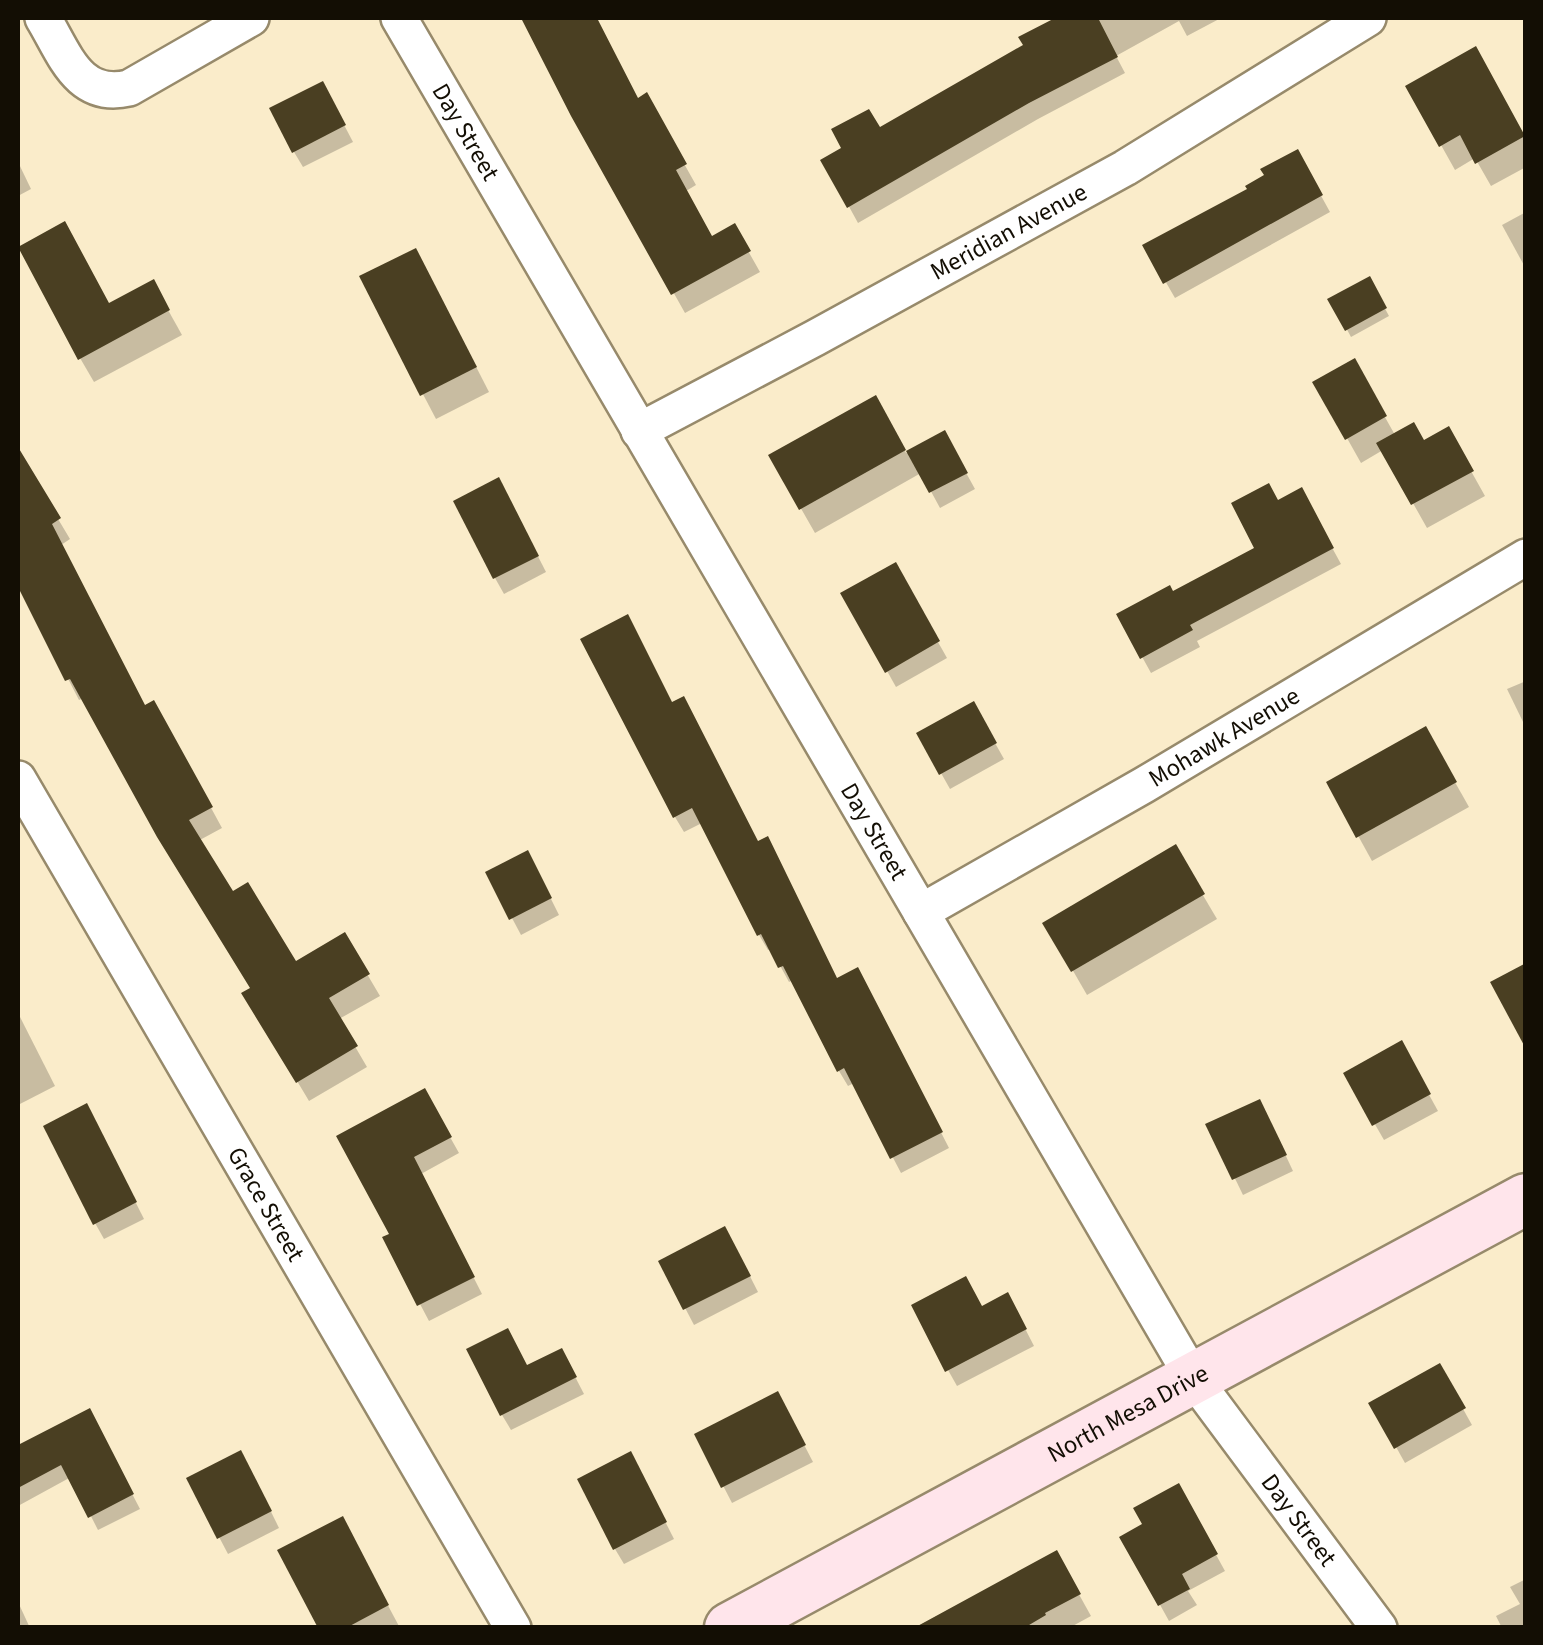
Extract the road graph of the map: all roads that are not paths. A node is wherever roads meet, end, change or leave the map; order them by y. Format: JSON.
{"nodes":[{"id":1,"x":43,"y":18,"type":"edge"},
{"id":2,"x":251,"y":18,"type":"edge"},
{"id":3,"x":399,"y":18,"type":"edge"},
{"id":4,"x":1368,"y":18,"type":"edge"},
{"id":5,"x":638,"y":431,"type":"junction"},
{"id":6,"x":1526,"y":557,"type":"edge"},
{"id":7,"x":18,"y":780,"type":"edge"},
{"id":8,"x":921,"y":912,"type":"junction"},
{"id":9,"x":1526,"y":1199,"type":"edge"},
{"id":10,"x":1193,"y":1378,"type":"junction"},
{"id":11,"x":513,"y":1628,"type":"edge"},
{"id":12,"x":730,"y":1628,"type":"edge"},
{"id":13,"x":1379,"y":1628,"type":"edge"}],
"edges":[{"from":1,"to":2,"type":"street"},
{"from":3,"to":5,"type":"street","name":"Day Street"},
{"from":4,"to":5,"type":"street","name":"Meridian Avenue"},
{"from":5,"to":8,"type":"street","name":"Day Street"},
{"from":6,"to":8,"type":"street","name":"Mohawk Avenue"},
{"from":7,"to":11,"type":"street","name":"Grace Street"},
{"from":8,"to":10,"type":"street","name":"Day Street"},
{"from":9,"to":10,"type":"main road","name":"North Mesa Drive"},
{"from":10,"to":12,"type":"main road","name":"North Mesa Drive"},
{"from":10,"to":13,"type":"street","name":"Day Street"}]}
